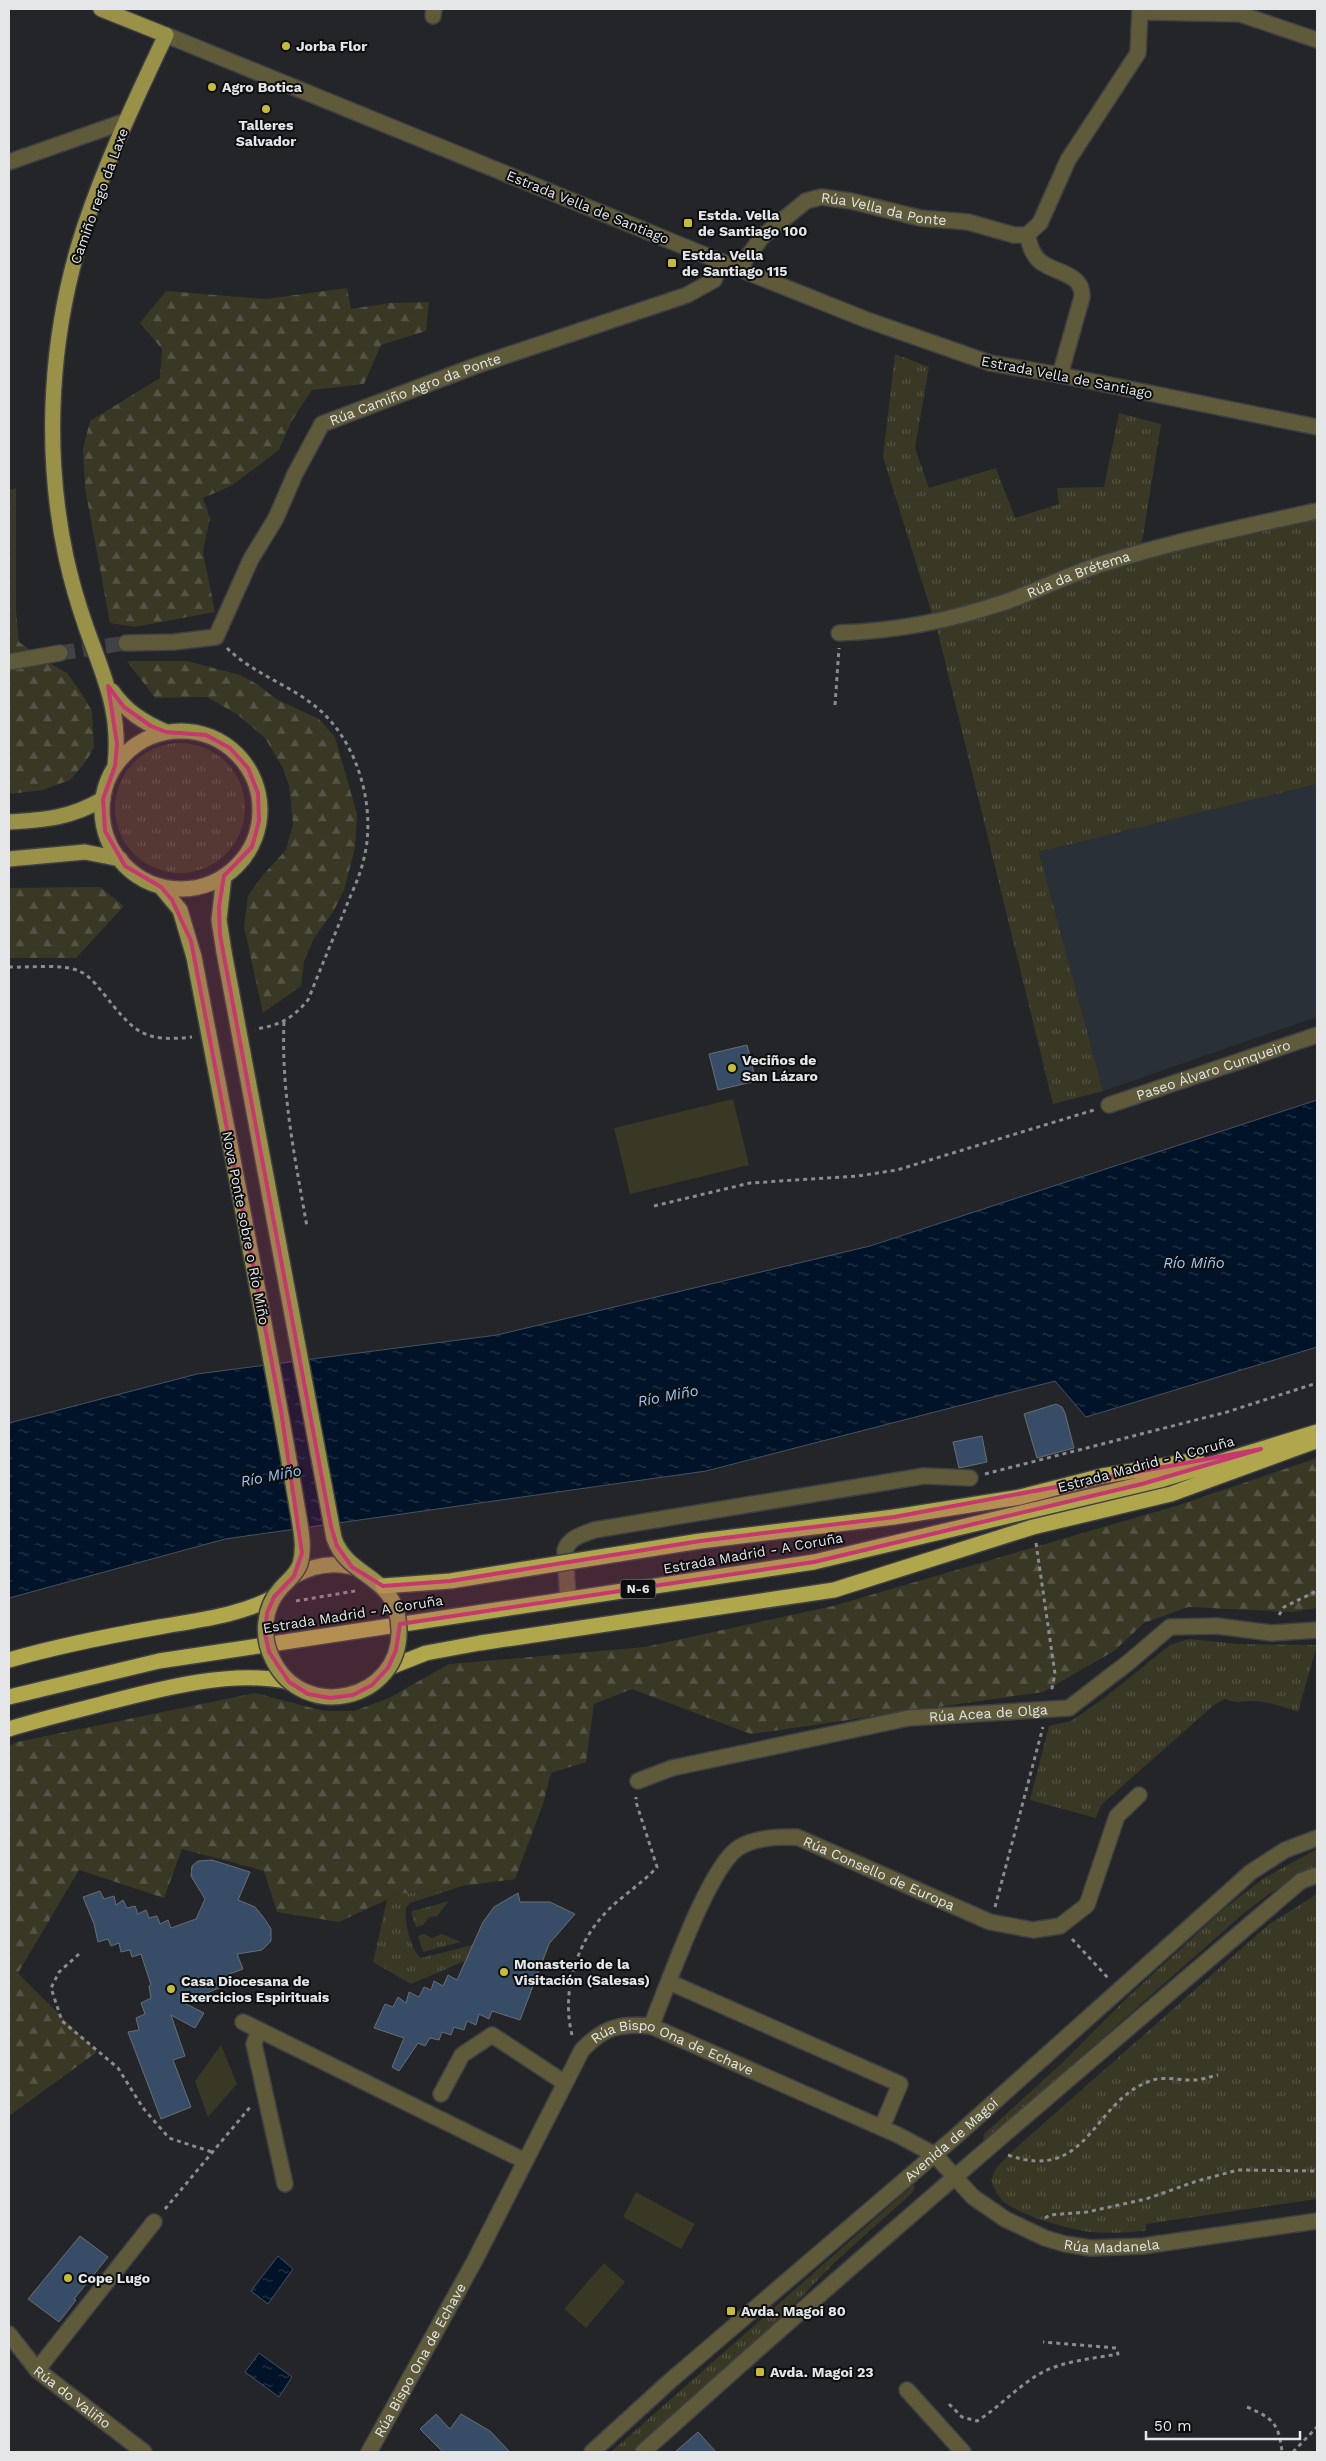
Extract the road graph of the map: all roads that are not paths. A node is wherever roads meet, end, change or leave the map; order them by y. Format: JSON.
{"nodes":[{"id":1,"x":106,"y":10,"type":"edge"},
{"id":2,"x":1141,"y":10,"type":"edge"},
{"id":3,"x":166,"y":35,"type":"junction"},
{"id":4,"x":1317,"y":40,"type":"edge"},
{"id":5,"x":126,"y":121,"type":"junction"},
{"id":6,"x":9,"y":162,"type":"edge"},
{"id":7,"x":1027,"y":235,"type":"junction"},
{"id":8,"x":722,"y":262,"type":"junction"},
{"id":9,"x":739,"y":268,"type":"junction"},
{"id":10,"x":1060,"y":375,"type":"junction"},
{"id":11,"x":1317,"y":427,"type":"edge"},
{"id":12,"x":1317,"y":512,"type":"edge"},
{"id":13,"x":839,"y":633,"type":"road end"},
{"id":14,"x":126,"y":643,"type":"tunnel mouth"},
{"id":15,"x":60,"y":653,"type":"tunnel mouth"},
{"id":16,"x":9,"y":662,"type":"edge"},
{"id":17,"x":108,"y":686,"type":"junction"},
{"id":18,"x":166,"y":732,"type":"junction"},
{"id":19,"x":115,"y":766,"type":"junction"},
{"id":20,"x":103,"y":799,"type":"junction"},
{"id":21,"x":9,"y":822,"type":"edge"},
{"id":22,"x":9,"y":859,"type":"edge"},
{"id":23,"x":120,"y":859,"type":"junction"},
{"id":24,"x":224,"y":876,"type":"junction"},
{"id":25,"x":161,"y":886,"type":"junction"},
{"id":26,"x":1317,"y":1035,"type":"edge"},
{"id":27,"x":1110,"y":1106,"type":"road end"},
{"id":28,"x":1317,"y":1432,"type":"edge"},
{"id":29,"x":1317,"y":1441,"type":"edge"},
{"id":30,"x":1260,"y":1449,"type":"junction"},
{"id":31,"x":970,"y":1478,"type":"road end"},
{"id":32,"x":352,"y":1567,"type":"junction"},
{"id":33,"x":294,"y":1576,"type":"junction"},
{"id":34,"x":383,"y":1586,"type":"junction"},
{"id":35,"x":274,"y":1597,"type":"junction"},
{"id":36,"x":568,"y":1599,"type":"junction"},
{"id":37,"x":1317,"y":1630,"type":"edge"},
{"id":38,"x":9,"y":1660,"type":"edge"},
{"id":39,"x":388,"y":1668,"type":"junction"},
{"id":40,"x":289,"y":1682,"type":"junction"},
{"id":41,"x":9,"y":1697,"type":"edge"},
{"id":42,"x":9,"y":1729,"type":"edge"},
{"id":43,"x":638,"y":1781,"type":"road end"},
{"id":44,"x":1139,"y":1795,"type":"dead end"},
{"id":45,"x":1317,"y":1838,"type":"edge"},
{"id":46,"x":1317,"y":1874,"type":"edge"},
{"id":47,"x":669,"y":1982,"type":"junction"},
{"id":48,"x":243,"y":2022,"type":"dead end"},
{"id":49,"x":652,"y":2026,"type":"junction"},
{"id":50,"x":259,"y":2030,"type":"junction"},
{"id":51,"x":565,"y":2083,"type":"junction"},
{"id":52,"x":441,"y":2094,"type":"dead end"},
{"id":53,"x":882,"y":2127,"type":"junction"},
{"id":54,"x":935,"y":2155,"type":"junction"},
{"id":55,"x":525,"y":2160,"type":"junction"},
{"id":56,"x":955,"y":2178,"type":"junction"},
{"id":57,"x":285,"y":2184,"type":"dead end"},
{"id":58,"x":1317,"y":2220,"type":"edge"},
{"id":59,"x":154,"y":2222,"type":"road end"},
{"id":60,"x":9,"y":2334,"type":"edge"},
{"id":61,"x":37,"y":2370,"type":"junction"},
{"id":62,"x":907,"y":2390,"type":"dead end"},
{"id":63,"x":144,"y":2452,"type":"edge"},
{"id":64,"x":369,"y":2452,"type":"edge"},
{"id":65,"x":592,"y":2452,"type":"edge"},
{"id":66,"x":643,"y":2452,"type":"edge"},
{"id":67,"x":963,"y":2452,"type":"edge"}],
"edges":[{"from":1,"to":3,"type":"main road","name":"Estrada Vella de Santiago"},
{"from":2,"to":4,"type":"street"},
{"from":2,"to":7,"type":"street"},
{"from":3,"to":5,"type":"main road","name":"Camiño rego da Laxe"},
{"from":3,"to":8,"type":"street","name":"Estrada Vella de Santiago"},
{"from":5,"to":6,"type":"street"},
{"from":5,"to":17,"type":"main road","name":"Camiño rego da Laxe"},
{"from":7,"to":9,"type":"street","name":"Rúa Vella da Ponte"},
{"from":7,"to":10,"type":"street"},
{"from":8,"to":9,"type":"street","name":"Estrada Vella de Santiago"},
{"from":8,"to":14,"type":"street","name":"Rúa Camiño Agro da Ponte"},
{"from":9,"to":10,"type":"street","name":"Estrada Vella de Santiago"},
{"from":10,"to":11,"type":"street","name":"Estrada Vella de Santiago"},
{"from":12,"to":13,"type":"street","name":"Rúa da Brétema"},
{"from":15,"to":16,"type":"street"},
{"from":17,"to":18,"type":"main road"},
{"from":17,"to":19,"type":"main road"},
{"from":18,"to":19,"type":"main road"},
{"from":18,"to":24,"type":"main road"},
{"from":19,"to":20,"type":"main road"},
{"from":20,"to":21,"type":"main road"},
{"from":20,"to":23,"type":"main road"},
{"from":22,"to":23,"type":"main road"},
{"from":23,"to":25,"type":"main road"},
{"from":24,"to":25,"type":"main road"},
{"from":24,"to":32,"type":"main road","name":"Nova Ponte sobre o Río Miño","bridge":true},
{"from":25,"to":33,"type":"main road","name":"Nova Ponte sobre o Río Miño","bridge":true},
{"from":26,"to":27,"type":"street","name":"Paseo Álvaro Cunqueiro"},
{"from":28,"to":30,"type":"highway","name":"Estrada Madrid - A Coruña","number":"N-6"},
{"from":29,"to":39,"type":"highway"},
{"from":30,"to":34,"type":"highway","bridge":true},
{"from":30,"to":36,"type":"highway","name":"Estrada Madrid - A Coruña","number":"N-6"},
{"from":31,"to":36,"type":"street"},
{"from":32,"to":33,"type":"main road"},
{"from":32,"to":34,"type":"main road","bridge":true},
{"from":33,"to":35,"type":"main road","bridge":true},
{"from":34,"to":39,"type":"main road","bridge":true},
{"from":35,"to":38,"type":"highway"},
{"from":35,"to":40,"type":"main road","bridge":true},
{"from":36,"to":41,"type":"highway","name":"Estrada Madrid - A Coruña","number":"N-6"},
{"from":37,"to":43,"type":"street","name":"Rúa Acea de Olga"},
{"from":39,"to":40,"type":"main road","bridge":true},
{"from":40,"to":42,"type":"highway"},
{"from":44,"to":47,"type":"street","name":"Rúa Consello de Europa"},
{"from":45,"to":54,"type":"street","name":"Avenida de Magoi"},
{"from":46,"to":56,"type":"street"},
{"from":47,"to":49,"type":"street","name":"Rúa Consello de Europa"},
{"from":47,"to":53,"type":"street"},
{"from":48,"to":50,"type":"street"},
{"from":49,"to":51,"type":"street","name":"Rúa Bispo Ona de Echave"},
{"from":49,"to":53,"type":"street","name":"Rúa Bispo Ona de Echave"},
{"from":50,"to":55,"type":"street"},
{"from":50,"to":57,"type":"street"},
{"from":51,"to":52,"type":"street"},
{"from":51,"to":55,"type":"street","name":"Rúa Bispo Ona de Echave"},
{"from":53,"to":54,"type":"street","name":"Rúa Bispo Ona de Echave"},
{"from":54,"to":56,"type":"street","name":"Rúa Madanela"},
{"from":54,"to":65,"type":"street","name":"Avenida de Magoi"},
{"from":55,"to":64,"type":"street","name":"Rúa Bispo Ona de Echave"},
{"from":56,"to":58,"type":"street","name":"Rúa Madanela"},
{"from":56,"to":66,"type":"street"},
{"from":59,"to":61,"type":"street"},
{"from":60,"to":61,"type":"street","name":"Rúa do Valiño"},
{"from":61,"to":63,"type":"street","name":"Rúa do Valiño"},
{"from":62,"to":67,"type":"street"}]}
